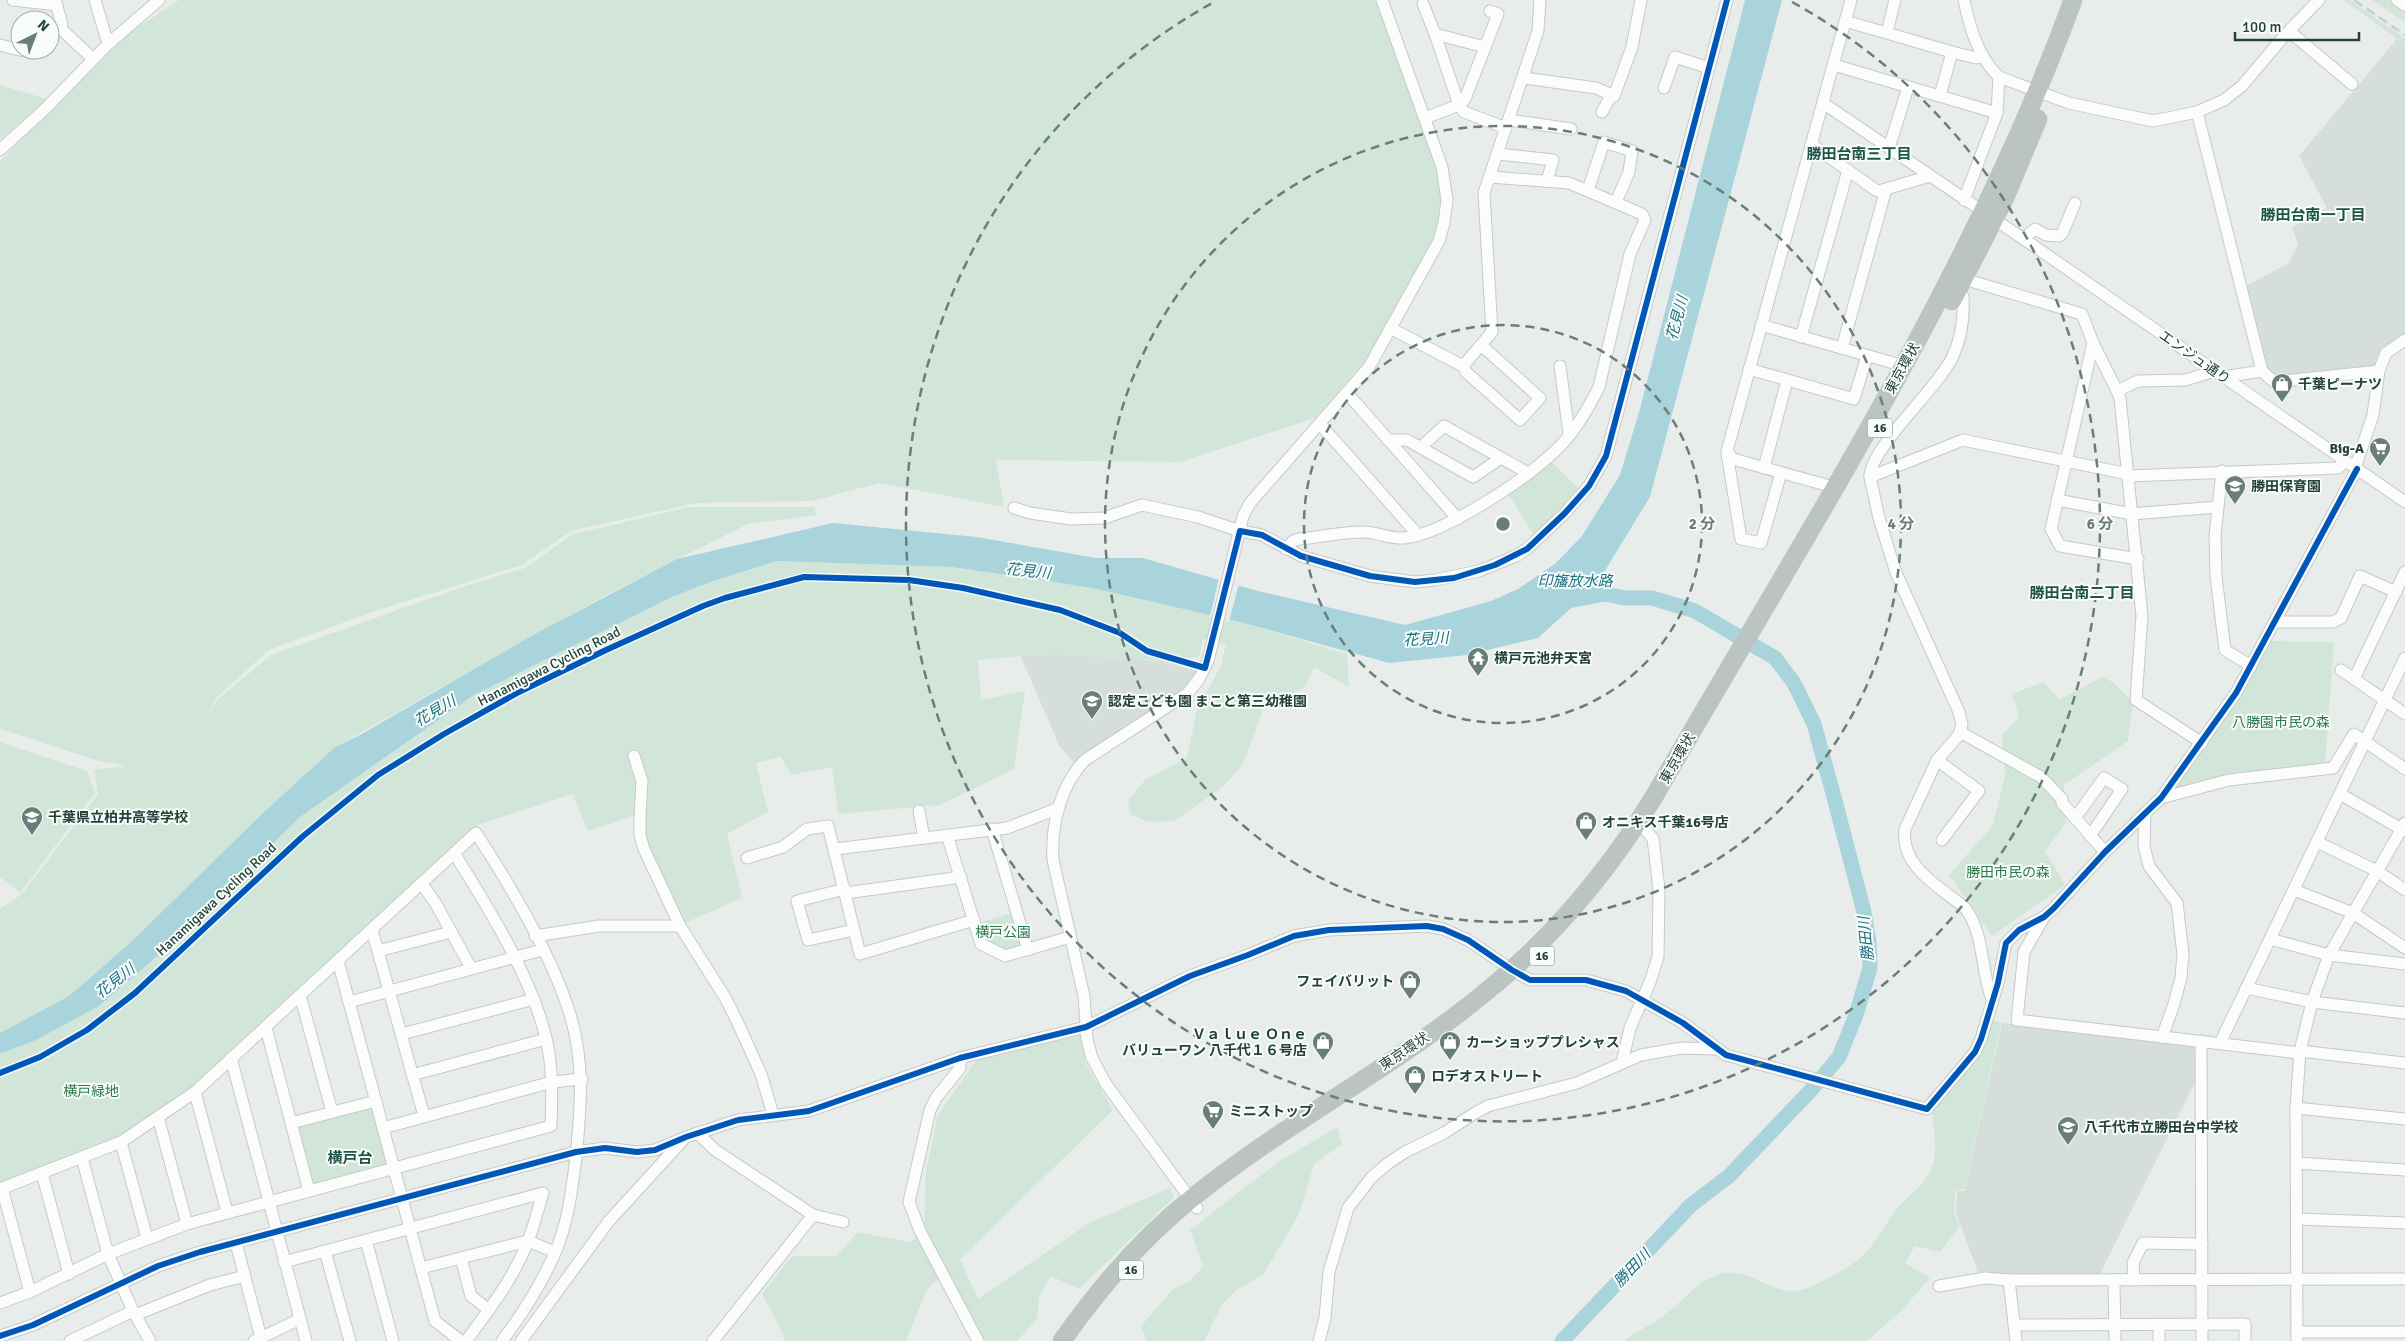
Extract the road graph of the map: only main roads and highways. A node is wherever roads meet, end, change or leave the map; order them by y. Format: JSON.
{"nodes":[{"id":1,"x":2073,"y":0,"type":"edge"},
{"id":2,"x":2084,"y":0,"type":"edge"},
{"id":3,"x":2042,"y":93,"type":"junction"},
{"id":4,"x":1989,"y":216,"type":"junction"},
{"id":5,"x":1757,"y":630,"type":"junction"},
{"id":6,"x":1736,"y":665,"type":"junction"},
{"id":7,"x":1517,"y":973,"type":"junction"},
{"id":8,"x":1194,"y":1204,"type":"junction"},
{"id":9,"x":1062,"y":1341,"type":"edge"},
{"id":10,"x":1075,"y":1341,"type":"edge"}],
"edges":[{"from":1,"to":3,"type":"highway","name":"東京環状","number":"16"},
{"from":2,"to":3,"type":"highway","name":"東京環状","number":"16"},
{"from":3,"to":4,"type":"highway","name":"東京環状","number":"16"},
{"from":4,"to":5,"type":"highway","name":"東京環状","number":"16"},
{"from":4,"to":5,"type":"highway","name":"東京環状","number":"16"},
{"from":5,"to":6,"type":"highway","name":"東京環状","number":"16"},
{"from":6,"to":7,"type":"highway","name":"東京環状","number":"16"},
{"from":6,"to":7,"type":"highway","name":"東京環状","number":"16"},
{"from":7,"to":8,"type":"highway","name":"東京環状","number":"16"},
{"from":8,"to":9,"type":"highway","name":"東京環状","number":"16"},
{"from":8,"to":10,"type":"highway","name":"東京環状","number":"16"}]}
